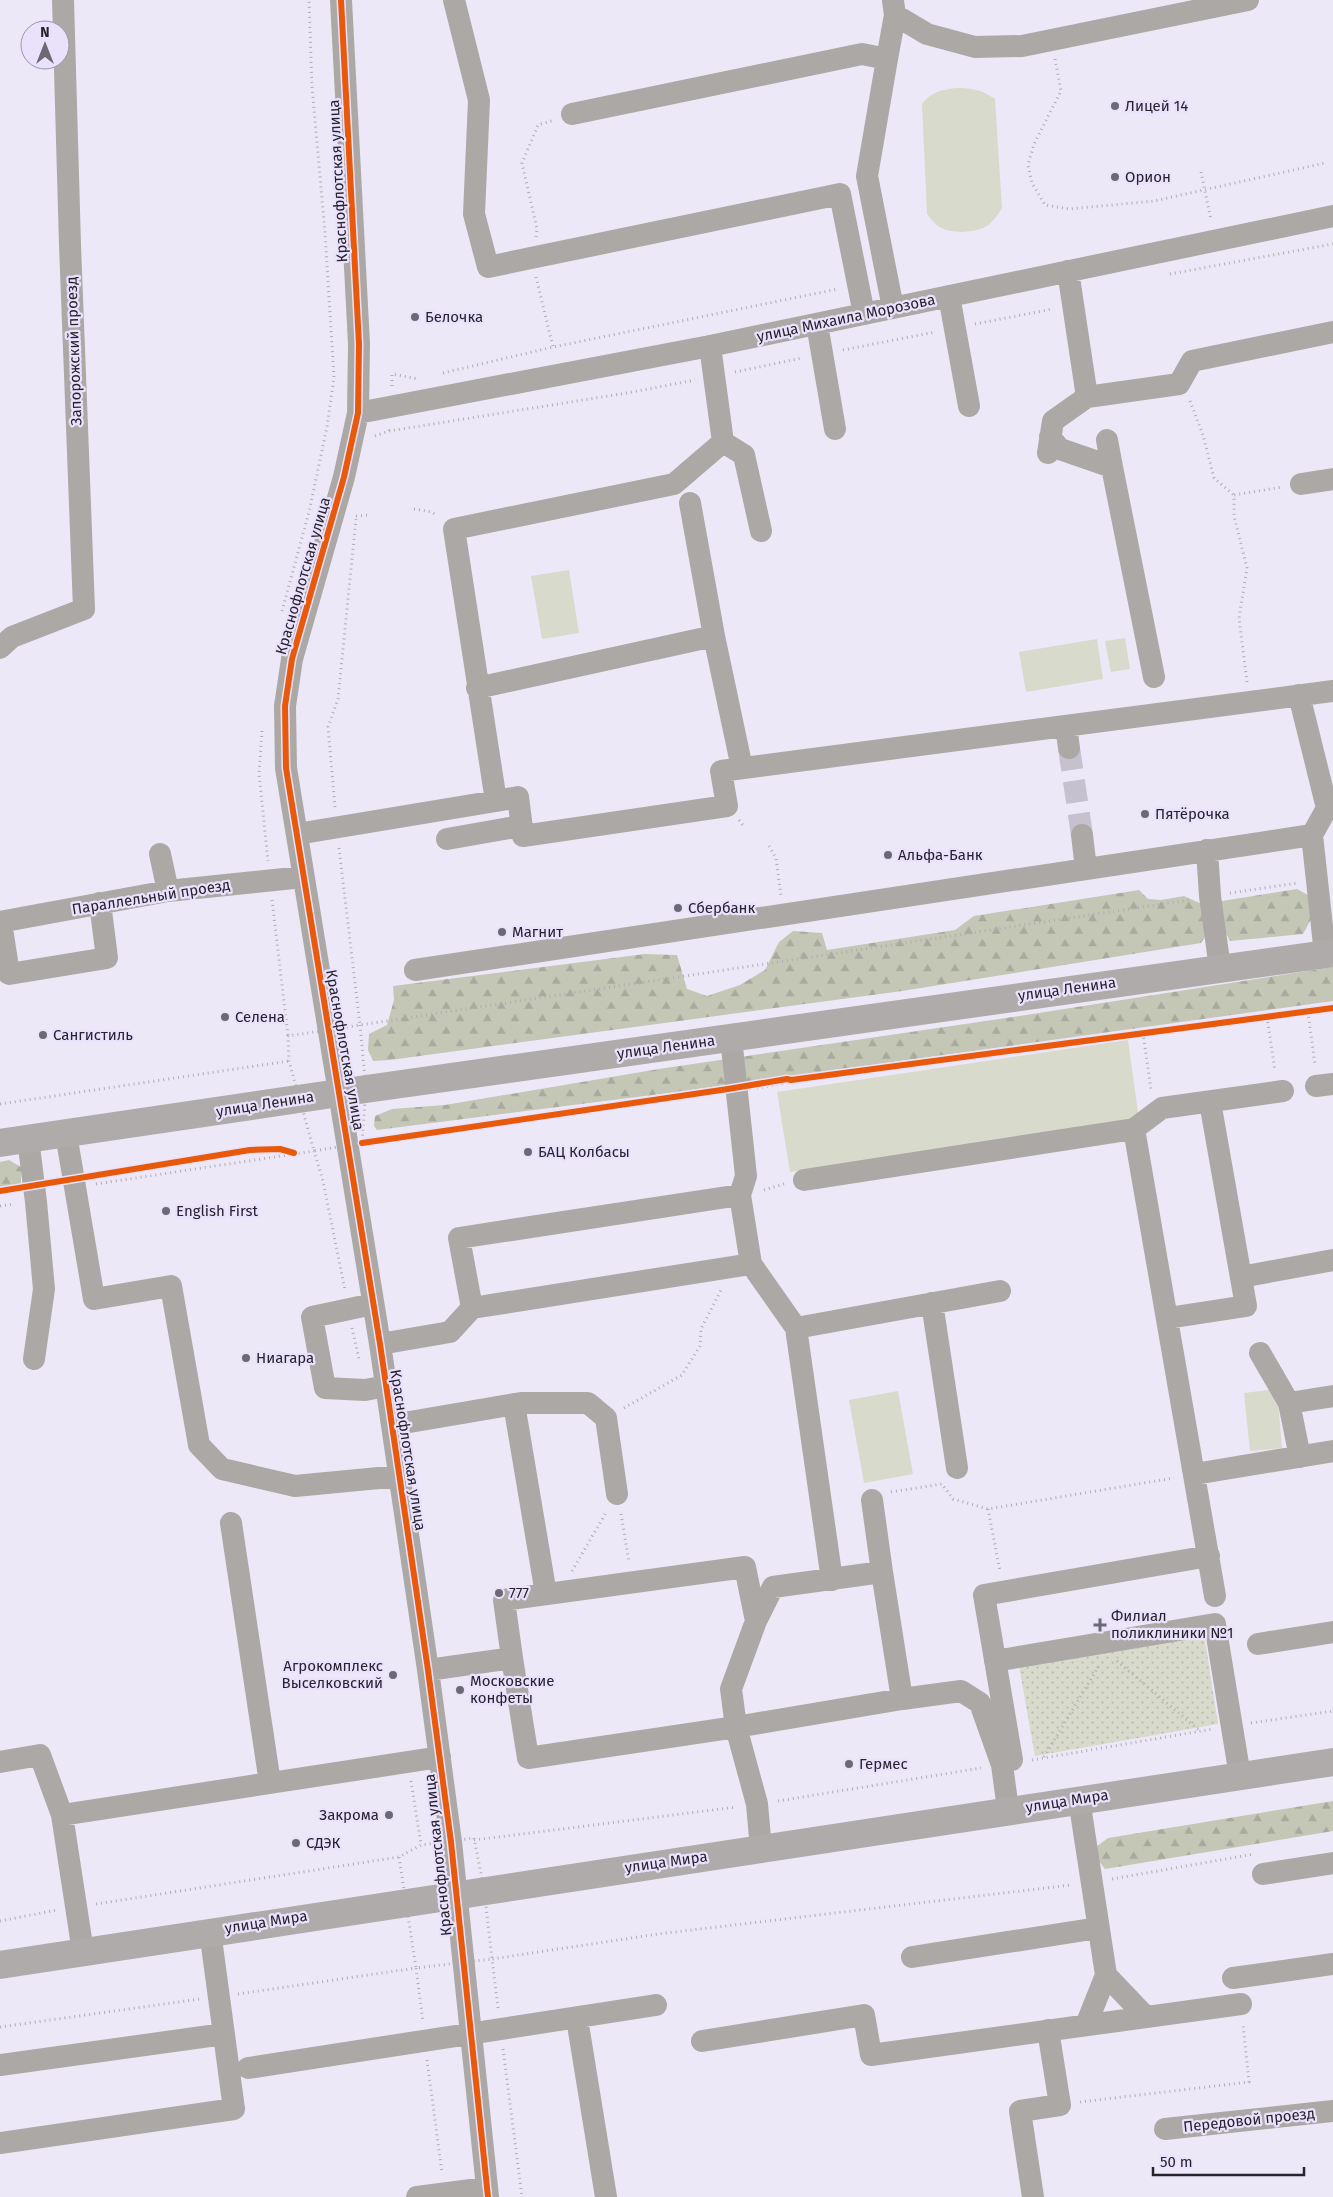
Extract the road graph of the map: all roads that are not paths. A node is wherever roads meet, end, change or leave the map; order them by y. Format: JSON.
{"nodes":[{"id":1,"x":63,"y":0,"type":"edge"},
{"id":2,"x":341,"y":0,"type":"edge"},
{"id":3,"x":454,"y":0,"type":"edge"},
{"id":4,"x":1248,"y":0,"type":"edge"},
{"id":5,"x":894,"y":7,"type":"edge"},
{"id":6,"x":888,"y":59,"type":"junction"},
{"id":7,"x":572,"y":114,"type":"road end"},
{"id":8,"x":1333,"y":216,"type":"edge"},
{"id":9,"x":1068,"y":271,"type":"junction"},
{"id":10,"x":949,"y":296,"type":"junction"},
{"id":11,"x":893,"y":308,"type":"junction"},
{"id":12,"x":864,"y":314,"type":"junction"},
{"id":13,"x":817,"y":324,"type":"junction"},
{"id":14,"x":1333,"y":332,"type":"edge"},
{"id":15,"x":710,"y":346,"type":"junction"},
{"id":16,"x":1087,"y":397,"type":"junction"},
{"id":17,"x":969,"y":406,"type":"dead end"},
{"id":18,"x":358,"y":413,"type":"junction"},
{"id":19,"x":835,"y":429,"type":"dead end"},
{"id":20,"x":1107,"y":440,"type":"dead end"},
{"id":21,"x":723,"y":442,"type":"junction"},
{"id":22,"x":1112,"y":467,"type":"junction"},
{"id":23,"x":1333,"y":478,"type":"edge"},
{"id":24,"x":1301,"y":484,"type":"road end"},
{"id":25,"x":690,"y":503,"type":"dead end"},
{"id":26,"x":761,"y":531,"type":"dead end"},
{"id":27,"x":714,"y":636,"type":"junction"},
{"id":28,"x":0,"y":648,"type":"edge"},
{"id":29,"x":1154,"y":677,"type":"dead end"},
{"id":30,"x":477,"y":688,"type":"junction"},
{"id":31,"x":1333,"y":690,"type":"edge"},
{"id":32,"x":1299,"y":695,"type":"junction"},
{"id":33,"x":742,"y":768,"type":"junction"},
{"id":34,"x":496,"y":801,"type":"junction"},
{"id":35,"x":521,"y":826,"type":"junction"},
{"id":36,"x":1321,"y":826,"type":"edge"},
{"id":37,"x":296,"y":834,"type":"junction"},
{"id":38,"x":1082,"y":834,"type":"tunnel mouth"},
{"id":39,"x":447,"y":839,"type":"dead end"},
{"id":40,"x":1207,"y":850,"type":"junction"},
{"id":41,"x":160,"y":854,"type":"dead end"},
{"id":42,"x":1086,"y":869,"type":"junction"},
{"id":43,"x":304,"y":876,"type":"junction"},
{"id":44,"x":168,"y":891,"type":"junction"},
{"id":45,"x":100,"y":903,"type":"junction"},
{"id":46,"x":1,"y":922,"type":"edge"},
{"id":47,"x":1329,"y":954,"type":"edge"},
{"id":48,"x":1220,"y":968,"type":"junction"},
{"id":49,"x":415,"y":970,"type":"dead end"},
{"id":50,"x":731,"y":1038,"type":"junction"},
{"id":51,"x":340,"y":1092,"type":"junction"},
{"id":52,"x":1280,"y":1092,"type":"road end"},
{"id":53,"x":1210,"y":1102,"type":"junction"},
{"id":54,"x":1134,"y":1130,"type":"junction"},
{"id":55,"x":66,"y":1134,"type":"junction"},
{"id":56,"x":28,"y":1139,"type":"junction"},
{"id":57,"x":0,"y":1143,"type":"edge"},
{"id":58,"x":804,"y":1180,"type":"dead end"},
{"id":59,"x":740,"y":1195,"type":"junction"},
{"id":60,"x":1333,"y":1260,"type":"edge"},
{"id":61,"x":741,"y":1266,"type":"junction"},
{"id":62,"x":1241,"y":1277,"type":"junction"},
{"id":63,"x":1000,"y":1291,"type":"dead end"},
{"id":64,"x":932,"y":1303,"type":"junction"},
{"id":65,"x":373,"y":1304,"type":"junction"},
{"id":66,"x":472,"y":1308,"type":"junction"},
{"id":67,"x":1168,"y":1318,"type":"junction"},
{"id":68,"x":796,"y":1328,"type":"junction"},
{"id":69,"x":380,"y":1344,"type":"junction"},
{"id":70,"x":1260,"y":1352,"type":"dead end"},
{"id":71,"x":34,"y":1359,"type":"dead end"},
{"id":72,"x":386,"y":1386,"type":"junction"},
{"id":73,"x":1333,"y":1396,"type":"edge"},
{"id":74,"x":1290,"y":1403,"type":"junction"},
{"id":75,"x":514,"y":1404,"type":"junction"},
{"id":76,"x":392,"y":1426,"type":"junction"},
{"id":77,"x":1333,"y":1451,"type":"edge"},
{"id":78,"x":1300,"y":1457,"type":"junction"},
{"id":79,"x":957,"y":1468,"type":"dead end"},
{"id":80,"x":1195,"y":1474,"type":"junction"},
{"id":81,"x":400,"y":1476,"type":"junction"},
{"id":82,"x":617,"y":1494,"type":"road end"},
{"id":83,"x":872,"y":1500,"type":"road end"},
{"id":84,"x":231,"y":1522,"type":"dead end"},
{"id":85,"x":1210,"y":1556,"type":"junction"},
{"id":86,"x":882,"y":1572,"type":"junction"},
{"id":87,"x":832,"y":1580,"type":"junction"},
{"id":88,"x":554,"y":1593,"type":"junction"},
{"id":89,"x":1215,"y":1596,"type":"dead end"},
{"id":90,"x":756,"y":1621,"type":"junction"},
{"id":91,"x":1333,"y":1632,"type":"edge"},
{"id":92,"x":1258,"y":1644,"type":"dead end"},
{"id":93,"x":512,"y":1658,"type":"junction"},
{"id":94,"x":995,"y":1661,"type":"junction"},
{"id":95,"x":428,"y":1670,"type":"junction"},
{"id":96,"x":902,"y":1699,"type":"junction"},
{"id":97,"x":736,"y":1727,"type":"junction"},
{"id":98,"x":440,"y":1757,"type":"junction"},
{"id":99,"x":0,"y":1762,"type":"edge"},
{"id":100,"x":1333,"y":1762,"type":"edge"},
{"id":101,"x":1007,"y":1764,"type":"junction"},
{"id":102,"x":1240,"y":1776,"type":"junction"},
{"id":103,"x":270,"y":1782,"type":"junction"},
{"id":104,"x":1079,"y":1799,"type":"junction"},
{"id":105,"x":1014,"y":1809,"type":"junction"},
{"id":106,"x":62,"y":1816,"type":"junction"},
{"id":107,"x":761,"y":1849,"type":"junction"},
{"id":108,"x":1333,"y":1863,"type":"edge"},
{"id":109,"x":1259,"y":1864,"type":"road end"},
{"id":110,"x":456,"y":1894,"type":"junction"},
{"id":111,"x":1098,"y":1928,"type":"junction"},
{"id":112,"x":210,"y":1931,"type":"junction"},
{"id":113,"x":83,"y":1952,"type":"junction"},
{"id":114,"x":912,"y":1956,"type":"dead end"},
{"id":115,"x":1333,"y":1964,"type":"edge"},
{"id":116,"x":0,"y":1965,"type":"edge"},
{"id":117,"x":1106,"y":1975,"type":"junction"},
{"id":118,"x":1233,"y":1978,"type":"dead end"},
{"id":119,"x":1241,"y":2004,"type":"road end"},
{"id":120,"x":656,"y":2005,"type":"dead end"},
{"id":121,"x":1146,"y":2017,"type":"junction"},
{"id":122,"x":1086,"y":2025,"type":"junction"},
{"id":123,"x":1048,"y":2030,"type":"junction"},
{"id":124,"x":579,"y":2031,"type":"dead end"},
{"id":125,"x":224,"y":2034,"type":"junction"},
{"id":126,"x":470,"y":2035,"type":"junction"},
{"id":127,"x":702,"y":2040,"type":"dead end"},
{"id":128,"x":0,"y":2064,"type":"edge"},
{"id":129,"x":248,"y":2068,"type":"dead end"},
{"id":130,"x":1333,"y":2111,"type":"edge"},
{"id":131,"x":1165,"y":2128,"type":"dead end"},
{"id":132,"x":0,"y":2143,"type":"edge"},
{"id":133,"x":487,"y":2193,"type":"edge"},
{"id":134,"x":417,"y":2197,"type":"edge"},
{"id":135,"x":606,"y":2197,"type":"edge"},
{"id":136,"x":1033,"y":2197,"type":"edge"}],
"edges":[{"from":1,"to":28,"type":"street","name":"Запорожский проезд"},
{"from":2,"to":18,"type":"street","name":"Краснофлотская улица"},
{"from":3,"to":12,"type":"street"},
{"from":4,"to":5,"type":"street"},
{"from":5,"to":6,"type":"street"},
{"from":6,"to":7,"type":"street"},
{"from":6,"to":11,"type":"street"},
{"from":8,"to":9,"type":"street","name":"улица Михаила Морозова"},
{"from":9,"to":10,"type":"street","name":"улица Михаила Морозова"},
{"from":9,"to":16,"type":"street"},
{"from":10,"to":11,"type":"street","name":"улица Михаила Морозова"},
{"from":10,"to":17,"type":"street"},
{"from":11,"to":12,"type":"street","name":"улица Михаила Морозова"},
{"from":12,"to":13,"type":"street","name":"улица Михаила Морозова"},
{"from":13,"to":15,"type":"street","name":"улица Михаила Морозова"},
{"from":13,"to":19,"type":"street"},
{"from":14,"to":16,"type":"street"},
{"from":15,"to":18,"type":"street","name":"улица Михаила Морозова"},
{"from":15,"to":21,"type":"street"},
{"from":16,"to":22,"type":"street"},
{"from":18,"to":37,"type":"street","name":"Краснофлотская улица"},
{"from":20,"to":22,"type":"street"},
{"from":21,"to":26,"type":"street"},
{"from":21,"to":30,"type":"street"},
{"from":22,"to":29,"type":"street"},
{"from":23,"to":24,"type":"street"},
{"from":25,"to":27,"type":"street"},
{"from":27,"to":30,"type":"street"},
{"from":27,"to":33,"type":"street"},
{"from":30,"to":34,"type":"street"},
{"from":31,"to":32,"type":"street"},
{"from":32,"to":33,"type":"street"},
{"from":32,"to":36,"type":"street"},
{"from":33,"to":35,"type":"street"},
{"from":34,"to":35,"type":"street"},
{"from":34,"to":37,"type":"street"},
{"from":35,"to":39,"type":"street"},
{"from":36,"to":40,"type":"street"},
{"from":36,"to":47,"type":"street"},
{"from":37,"to":43,"type":"street","name":"Краснофлотская улица"},
{"from":38,"to":42,"type":"street"},
{"from":40,"to":42,"type":"street"},
{"from":40,"to":48,"type":"street"},
{"from":41,"to":44,"type":"street"},
{"from":42,"to":49,"type":"street"},
{"from":43,"to":44,"type":"street","name":"Параллельный проезд"},
{"from":43,"to":51,"type":"street","name":"Краснофлотская улица"},
{"from":44,"to":45,"type":"street","name":"Параллельный проезд"},
{"from":45,"to":46,"type":"street","name":"Параллельный проезд"},
{"from":45,"to":46,"type":"street"},
{"from":47,"to":48,"type":"main road","name":"улица Ленина"},
{"from":48,"to":50,"type":"main road","name":"улица Ленина"},
{"from":50,"to":51,"type":"main road","name":"улица Ленина"},
{"from":50,"to":59,"type":"street"},
{"from":51,"to":55,"type":"main road","name":"улица Ленина"},
{"from":51,"to":65,"type":"street","name":"Краснофлотская улица"},
{"from":52,"to":53,"type":"street"},
{"from":53,"to":54,"type":"street"},
{"from":53,"to":62,"type":"street"},
{"from":54,"to":58,"type":"street"},
{"from":54,"to":67,"type":"street"},
{"from":55,"to":56,"type":"main road","name":"улица Ленина"},
{"from":55,"to":81,"type":"street"},
{"from":56,"to":57,"type":"main road","name":"улица Ленина"},
{"from":56,"to":71,"type":"street"},
{"from":59,"to":61,"type":"street"},
{"from":59,"to":66,"type":"street"},
{"from":60,"to":62,"type":"street"},
{"from":61,"to":66,"type":"street"},
{"from":61,"to":68,"type":"street"},
{"from":62,"to":67,"type":"street"},
{"from":63,"to":64,"type":"street"},
{"from":64,"to":68,"type":"street"},
{"from":64,"to":79,"type":"street"},
{"from":65,"to":69,"type":"street","name":"Краснофлотская улица"},
{"from":65,"to":72,"type":"street"},
{"from":66,"to":69,"type":"street"},
{"from":67,"to":80,"type":"street"},
{"from":68,"to":87,"type":"street"},
{"from":69,"to":72,"type":"street","name":"Краснофлотская улица"},
{"from":70,"to":74,"type":"street"},
{"from":72,"to":76,"type":"street","name":"Краснофлотская улица"},
{"from":73,"to":74,"type":"street"},
{"from":74,"to":78,"type":"street"},
{"from":75,"to":76,"type":"street"},
{"from":75,"to":82,"type":"street"},
{"from":75,"to":88,"type":"street"},
{"from":76,"to":81,"type":"street","name":"Краснофлотская улица"},
{"from":77,"to":78,"type":"street"},
{"from":78,"to":80,"type":"street"},
{"from":80,"to":85,"type":"street"},
{"from":81,"to":95,"type":"street","name":"Краснофлотская улица"},
{"from":83,"to":86,"type":"street"},
{"from":84,"to":103,"type":"street"},
{"from":85,"to":89,"type":"street"},
{"from":85,"to":94,"type":"street"},
{"from":86,"to":87,"type":"street"},
{"from":86,"to":96,"type":"street"},
{"from":87,"to":90,"type":"street"},
{"from":88,"to":90,"type":"street"},
{"from":88,"to":93,"type":"street"},
{"from":90,"to":97,"type":"street"},
{"from":91,"to":92,"type":"street"},
{"from":93,"to":95,"type":"street"},
{"from":93,"to":97,"type":"street"},
{"from":94,"to":101,"type":"street"},
{"from":94,"to":102,"type":"street"},
{"from":95,"to":98,"type":"street","name":"Краснофлотская улица"},
{"from":96,"to":97,"type":"street"},
{"from":96,"to":101,"type":"street"},
{"from":97,"to":107,"type":"street"},
{"from":98,"to":103,"type":"street"},
{"from":98,"to":110,"type":"street","name":"Краснофлотская улица"},
{"from":99,"to":106,"type":"street"},
{"from":100,"to":102,"type":"main road","name":"улица Мира"},
{"from":101,"to":105,"type":"street"},
{"from":102,"to":104,"type":"main road","name":"улица Мира"},
{"from":103,"to":106,"type":"street"},
{"from":104,"to":105,"type":"main road","name":"улица Мира"},
{"from":104,"to":111,"type":"street"},
{"from":105,"to":107,"type":"main road","name":"улица Мира"},
{"from":106,"to":113,"type":"street"},
{"from":107,"to":110,"type":"main road","name":"улица Мира"},
{"from":108,"to":109,"type":"street"},
{"from":110,"to":112,"type":"main road","name":"улица Мира"},
{"from":110,"to":126,"type":"street","name":"Краснофлотская улица"},
{"from":111,"to":114,"type":"street"},
{"from":111,"to":117,"type":"street"},
{"from":112,"to":113,"type":"main road","name":"улица Мира"},
{"from":112,"to":125,"type":"street"},
{"from":113,"to":116,"type":"main road","name":"улица Мира"},
{"from":115,"to":118,"type":"street"},
{"from":117,"to":121,"type":"street"},
{"from":117,"to":122,"type":"street"},
{"from":119,"to":121,"type":"street"},
{"from":120,"to":126,"type":"street"},
{"from":121,"to":122,"type":"street"},
{"from":122,"to":123,"type":"street"},
{"from":123,"to":127,"type":"street"},
{"from":123,"to":136,"type":"street"},
{"from":124,"to":135,"type":"street"},
{"from":125,"to":128,"type":"street"},
{"from":125,"to":132,"type":"street"},
{"from":126,"to":129,"type":"street"},
{"from":126,"to":133,"type":"street","name":"Краснофлотская улица"},
{"from":130,"to":131,"type":"street","name":"Передовой проезд"},
{"from":133,"to":134,"type":"street"}]}
